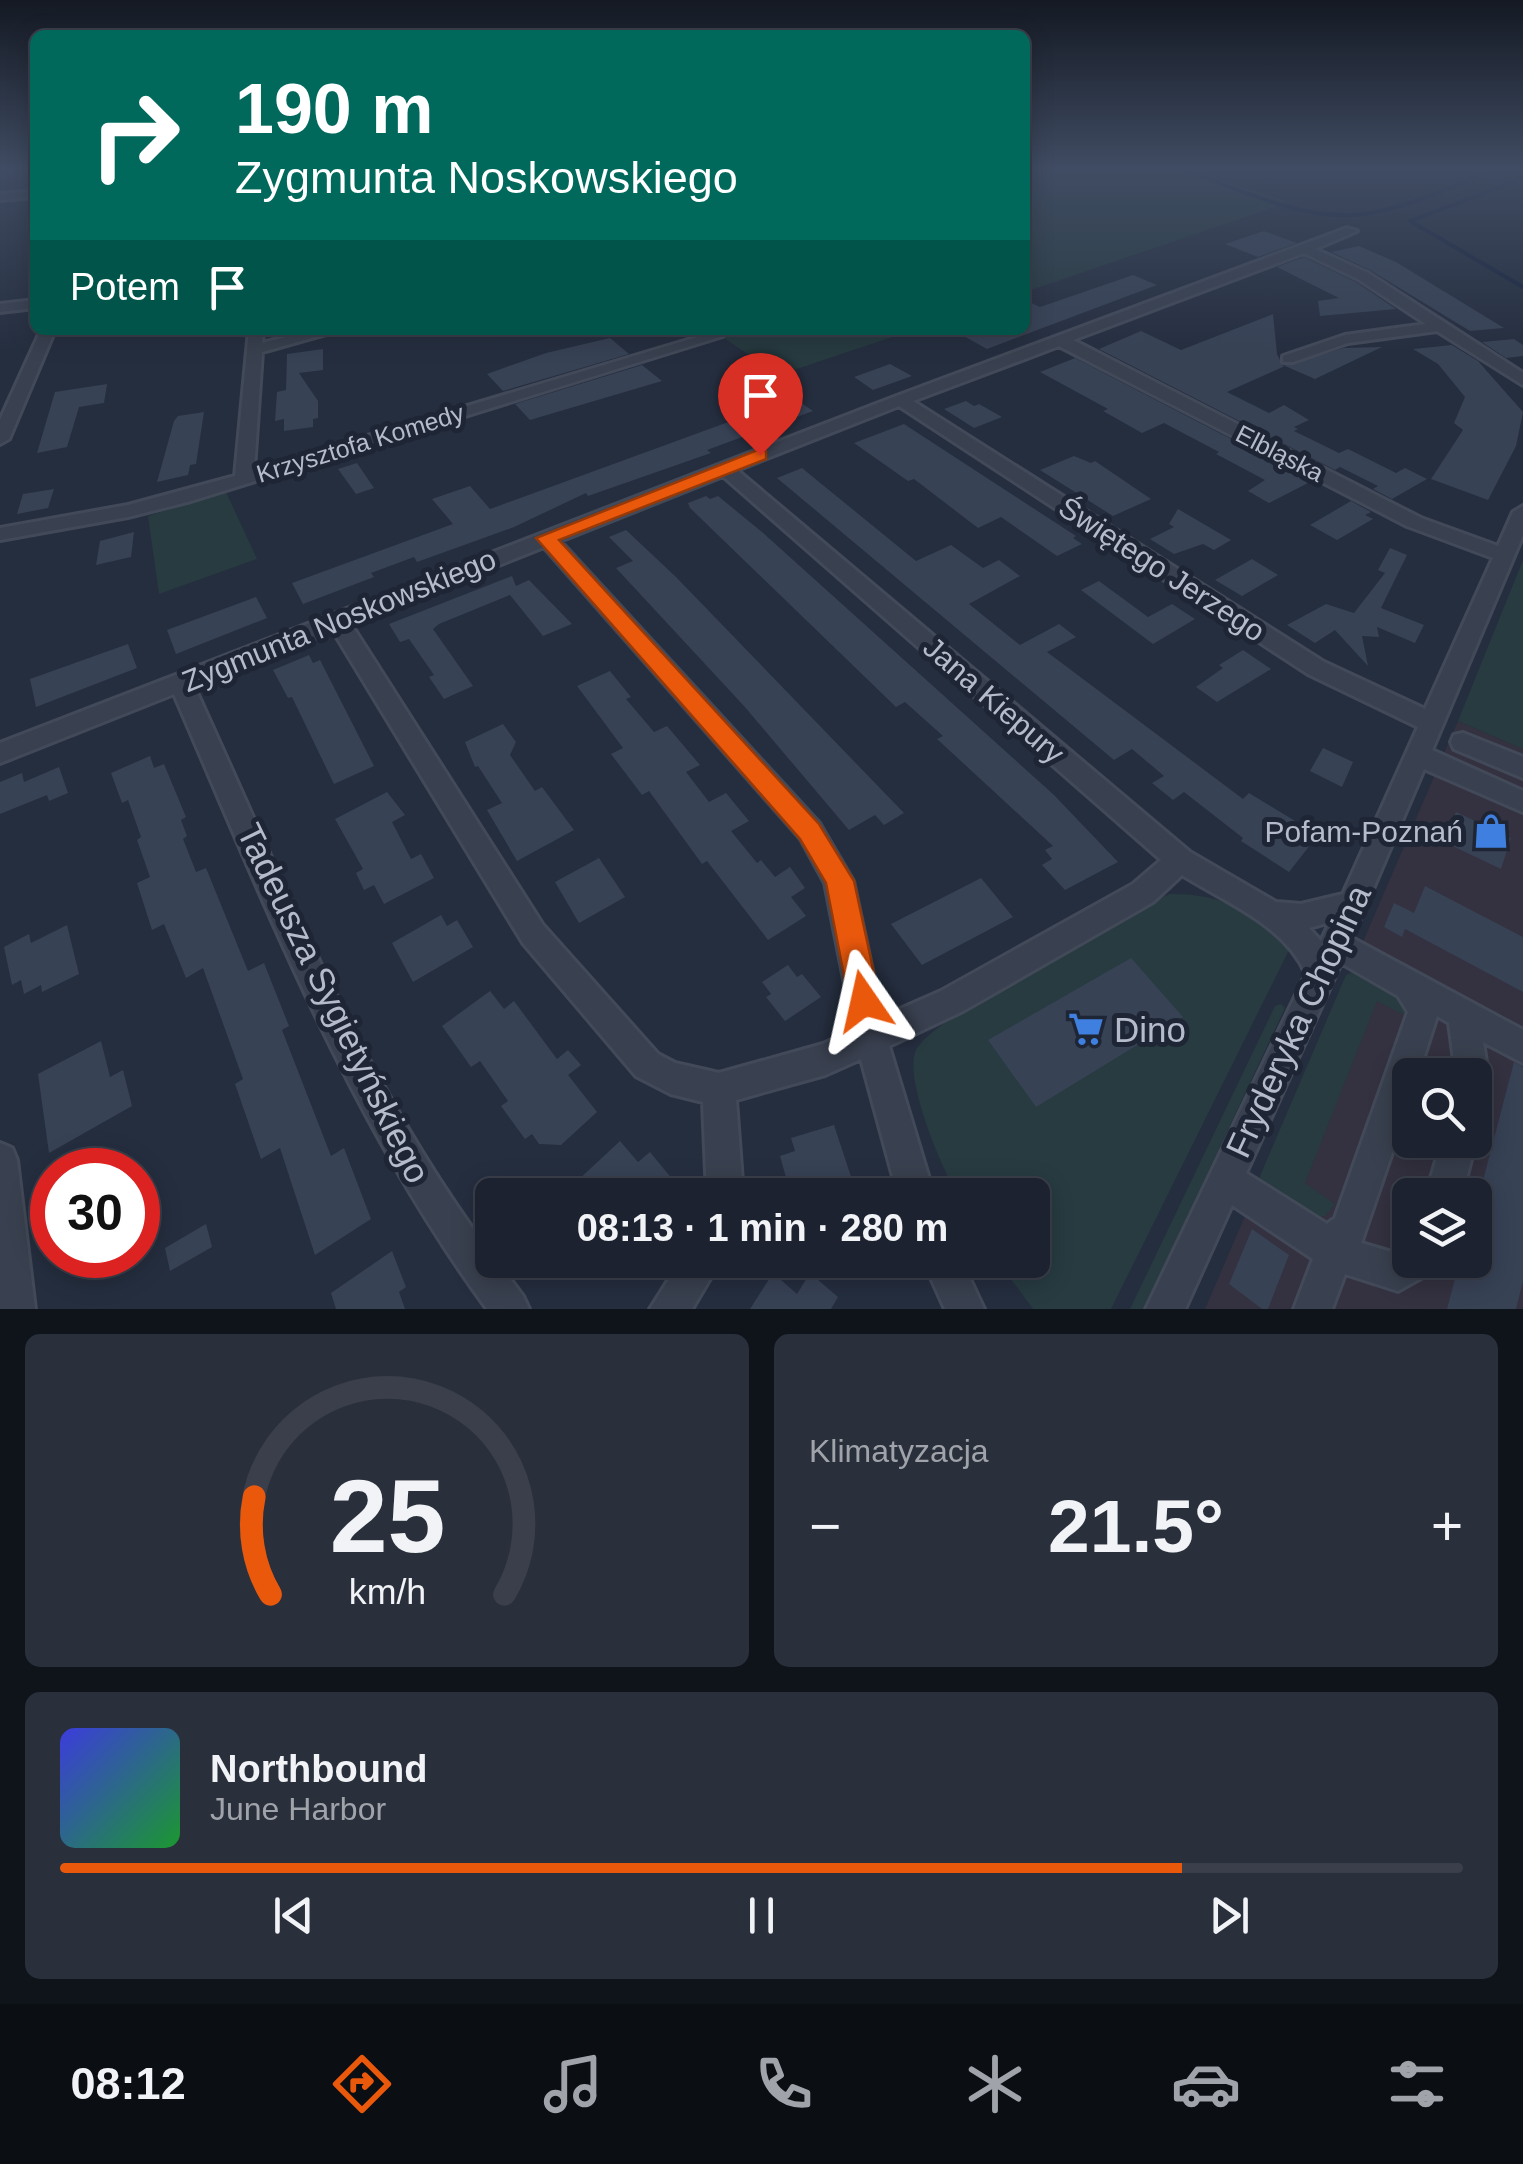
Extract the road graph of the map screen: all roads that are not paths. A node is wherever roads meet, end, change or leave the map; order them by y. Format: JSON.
{"nodes":[{"id":1,"x":1350,"y":231,"type":"dead end"},
{"id":2,"x":1303,"y":248,"type":"junction"},
{"id":3,"x":30,"y":305,"type":"edge"},
{"id":4,"x":0,"y":308,"type":"edge"},
{"id":5,"x":1441,"y":326,"type":"junction"},
{"id":6,"x":46,"y":335,"type":"edge"},
{"id":7,"x":256,"y":335,"type":"edge"},
{"id":8,"x":312,"y":335,"type":"edge"},
{"id":9,"x":716,"y":336,"type":"dead end"},
{"id":10,"x":1060,"y":340,"type":"junction"},
{"id":11,"x":255,"y":349,"type":"junction"},
{"id":12,"x":1288,"y":360,"type":"dead end"},
{"id":13,"x":1523,"y":380,"type":"edge"},
{"id":14,"x":19,"y":396,"type":"junction"},
{"id":15,"x":0,"y":398,"type":"edge"},
{"id":16,"x":900,"y":400,"type":"junction"},
{"id":17,"x":0,"y":439,"type":"edge"},
{"id":18,"x":725,"y":469,"type":"junction"},
{"id":19,"x":244,"y":478,"type":"junction"},
{"id":20,"x":1523,"y":512,"type":"edge"},
{"id":21,"x":0,"y":534,"type":"edge"},
{"id":22,"x":546,"y":538,"type":"junction"},
{"id":23,"x":1504,"y":555,"type":"junction"},
{"id":24,"x":337,"y":620,"type":"junction"},
{"id":25,"x":182,"y":682,"type":"junction"},
{"id":26,"x":1432,"y":722,"type":"junction"},
{"id":27,"x":1463,"y":742,"type":"dead end"},
{"id":28,"x":0,"y":753,"type":"edge"},
{"id":29,"x":1418,"y":755,"type":"junction"},
{"id":30,"x":1523,"y":768,"type":"edge"},
{"id":31,"x":1523,"y":802,"type":"edge"},
{"id":32,"x":1180,"y":860,"type":"junction"},
{"id":33,"x":1352,"y":904,"type":"junction"},
{"id":34,"x":1276,"y":914,"type":"junction"},
{"id":35,"x":1328,"y":959,"type":"junction"},
{"id":36,"x":1400,"y":980,"type":"junction"},
{"id":37,"x":1463,"y":1014,"type":"junction"},
{"id":38,"x":871,"y":1038,"type":"junction"},
{"id":39,"x":1523,"y":1047,"type":"edge"},
{"id":40,"x":1469,"y":1058,"type":"edge"},
{"id":41,"x":719,"y":1089,"type":"junction"},
{"id":42,"x":1,"y":1172,"type":"edge"},
{"id":43,"x":723,"y":1178,"type":"edge"},
{"id":44,"x":911,"y":1178,"type":"edge"},
{"id":45,"x":1225,"y":1180,"type":"junction"},
{"id":46,"x":1331,"y":1244,"type":"junction"},
{"id":47,"x":1392,"y":1271,"type":"edge"},
{"id":48,"x":691,"y":1278,"type":"edge"},
{"id":49,"x":950,"y":1278,"type":"edge"},
{"id":50,"x":16,"y":1309,"type":"edge"},
{"id":51,"x":510,"y":1309,"type":"edge"},
{"id":52,"x":669,"y":1309,"type":"edge"},
{"id":53,"x":965,"y":1309,"type":"edge"},
{"id":54,"x":1165,"y":1309,"type":"edge"},
{"id":55,"x":1313,"y":1309,"type":"edge"}],
"edges":[{"from":1,"to":2,"type":"street","name":"Zygmunta Noskowskiego"},
{"from":2,"to":5,"type":"street"},
{"from":2,"to":10,"type":"street","name":"Zygmunta Noskowskiego"},
{"from":3,"to":4,"type":"street"},
{"from":5,"to":12,"type":"street"},
{"from":5,"to":13,"type":"street"},
{"from":6,"to":14,"type":"street"},
{"from":7,"to":11,"type":"street"},
{"from":8,"to":11,"type":"street"},
{"from":9,"to":19,"type":"street","name":"Krzysztofa Komedy"},
{"from":10,"to":16,"type":"street","name":"Zygmunta Noskowskiego"},
{"from":10,"to":23,"type":"street","name":"Elbląska"},
{"from":11,"to":19,"type":"street"},
{"from":14,"to":15,"type":"street"},
{"from":14,"to":17,"type":"street"},
{"from":16,"to":18,"type":"street","name":"Zygmunta Noskowskiego"},
{"from":16,"to":26,"type":"street","name":"Świętego Jerzego"},
{"from":18,"to":22,"type":"street","name":"Zygmunta Noskowskiego"},
{"from":18,"to":32,"type":"street","name":"Jana Kiepury"},
{"from":19,"to":21,"type":"street","name":"Krzysztofa Komedy"},
{"from":20,"to":23,"type":"street","name":"Fryderyka Chopina"},
{"from":22,"to":24,"type":"street","name":"Zygmunta Noskowskiego"},
{"from":22,"to":38,"type":"street"},
{"from":23,"to":26,"type":"street","name":"Fryderyka Chopina"},
{"from":24,"to":25,"type":"street","name":"Zygmunta Noskowskiego"},
{"from":24,"to":41,"type":"street"},
{"from":25,"to":28,"type":"street","name":"Zygmunta Noskowskiego"},
{"from":25,"to":51,"type":"street","name":"Tadeusza Sygietyńskiego"},
{"from":26,"to":29,"type":"street","name":"Fryderyka Chopina"},
{"from":27,"to":30,"type":"street"},
{"from":29,"to":31,"type":"street"},
{"from":29,"to":33,"type":"street","name":"Fryderyka Chopina"},
{"from":32,"to":34,"type":"street","name":"Jana Kiepury"},
{"from":32,"to":38,"type":"street"},
{"from":33,"to":34,"type":"street"},
{"from":33,"to":35,"type":"street","name":"Fryderyka Chopina"},
{"from":34,"to":35,"type":"street"},
{"from":35,"to":36,"type":"street"},
{"from":35,"to":45,"type":"street","name":"Fryderyka Chopina"},
{"from":36,"to":37,"type":"street"},
{"from":36,"to":46,"type":"street"},
{"from":37,"to":39,"type":"street"},
{"from":37,"to":40,"type":"street"},
{"from":38,"to":41,"type":"street"},
{"from":38,"to":44,"type":"street"},
{"from":41,"to":43,"type":"street"},
{"from":42,"to":50,"type":"street"},
{"from":45,"to":46,"type":"street"},
{"from":45,"to":54,"type":"street","name":"Fryderyka Chopina"},
{"from":46,"to":47,"type":"street"},
{"from":46,"to":55,"type":"street"},
{"from":48,"to":52,"type":"street"},
{"from":49,"to":53,"type":"street"}]}
